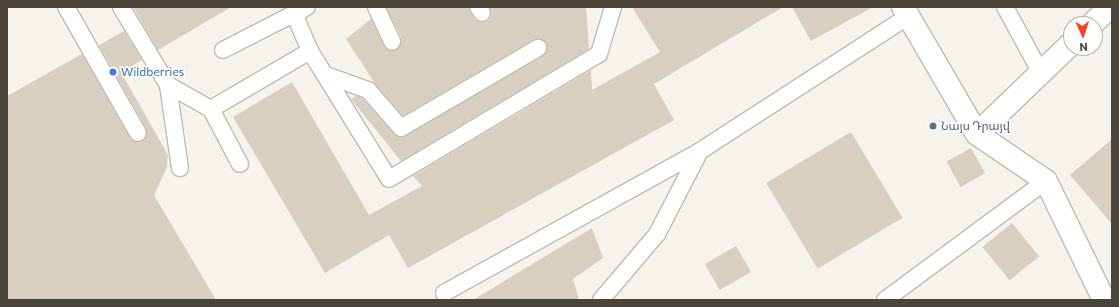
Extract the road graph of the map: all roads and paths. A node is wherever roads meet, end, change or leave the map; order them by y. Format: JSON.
{"nodes":[{"id":1,"x":66,"y":7,"type":"edge"},
{"id":2,"x":121,"y":7,"type":"edge"},
{"id":3,"x":376,"y":7,"type":"edge"},
{"id":4,"x":613,"y":7,"type":"edge"},
{"id":5,"x":1005,"y":7,"type":"edge"},
{"id":6,"x":1110,"y":7,"type":"edge"},
{"id":7,"x":301,"y":10,"type":"edge"},
{"id":8,"x":906,"y":12,"type":"edge"},
{"id":9,"x":1100,"y":16,"type":"edge"},
{"id":10,"x":392,"y":41,"type":"dead end"},
{"id":11,"x":538,"y":48,"type":"dead end"},
{"id":12,"x":223,"y":50,"type":"dead end"},
{"id":13,"x":310,"y":51,"type":"junction"},
{"id":14,"x":1063,"y":52,"type":"edge"},
{"id":15,"x":1041,"y":73,"type":"junction"},
{"id":16,"x":326,"y":75,"type":"junction"},
{"id":17,"x":168,"y":85,"type":"junction"},
{"id":18,"x":212,"y":109,"type":"junction"},
{"id":19,"x":138,"y":132,"type":"dead end"},
{"id":20,"x":977,"y":134,"type":"junction"},
{"id":21,"x":700,"y":151,"type":"junction"},
{"id":22,"x":240,"y":164,"type":"dead end"},
{"id":23,"x":180,"y":168,"type":"dead end"},
{"id":24,"x":1046,"y":181,"type":"junction"},
{"id":25,"x":444,"y":293,"type":"dead end"},
{"id":26,"x":601,"y":300,"type":"edge"},
{"id":27,"x":886,"y":300,"type":"edge"},
{"id":28,"x":1104,"y":300,"type":"edge"}],
"edges":[{"from":1,"to":19,"type":"lane"},
{"from":2,"to":17,"type":"lane"},
{"from":3,"to":10,"type":"lane"},
{"from":4,"to":16,"type":"lane"},
{"from":5,"to":15,"type":"lane"},
{"from":6,"to":9,"type":"street"},
{"from":7,"to":12,"type":"lane"},
{"from":7,"to":13,"type":"lane"},
{"from":8,"to":20,"type":"street"},
{"from":8,"to":21,"type":"lane"},
{"from":11,"to":16,"type":"lane"},
{"from":13,"to":16,"type":"lane"},
{"from":13,"to":18,"type":"lane"},
{"from":14,"to":15,"type":"street"},
{"from":15,"to":20,"type":"street"},
{"from":17,"to":18,"type":"lane"},
{"from":17,"to":23,"type":"lane"},
{"from":18,"to":22,"type":"lane"},
{"from":20,"to":24,"type":"street"},
{"from":21,"to":25,"type":"lane"},
{"from":21,"to":26,"type":"lane"},
{"from":24,"to":27,"type":"lane"},
{"from":24,"to":28,"type":"street"}]}
